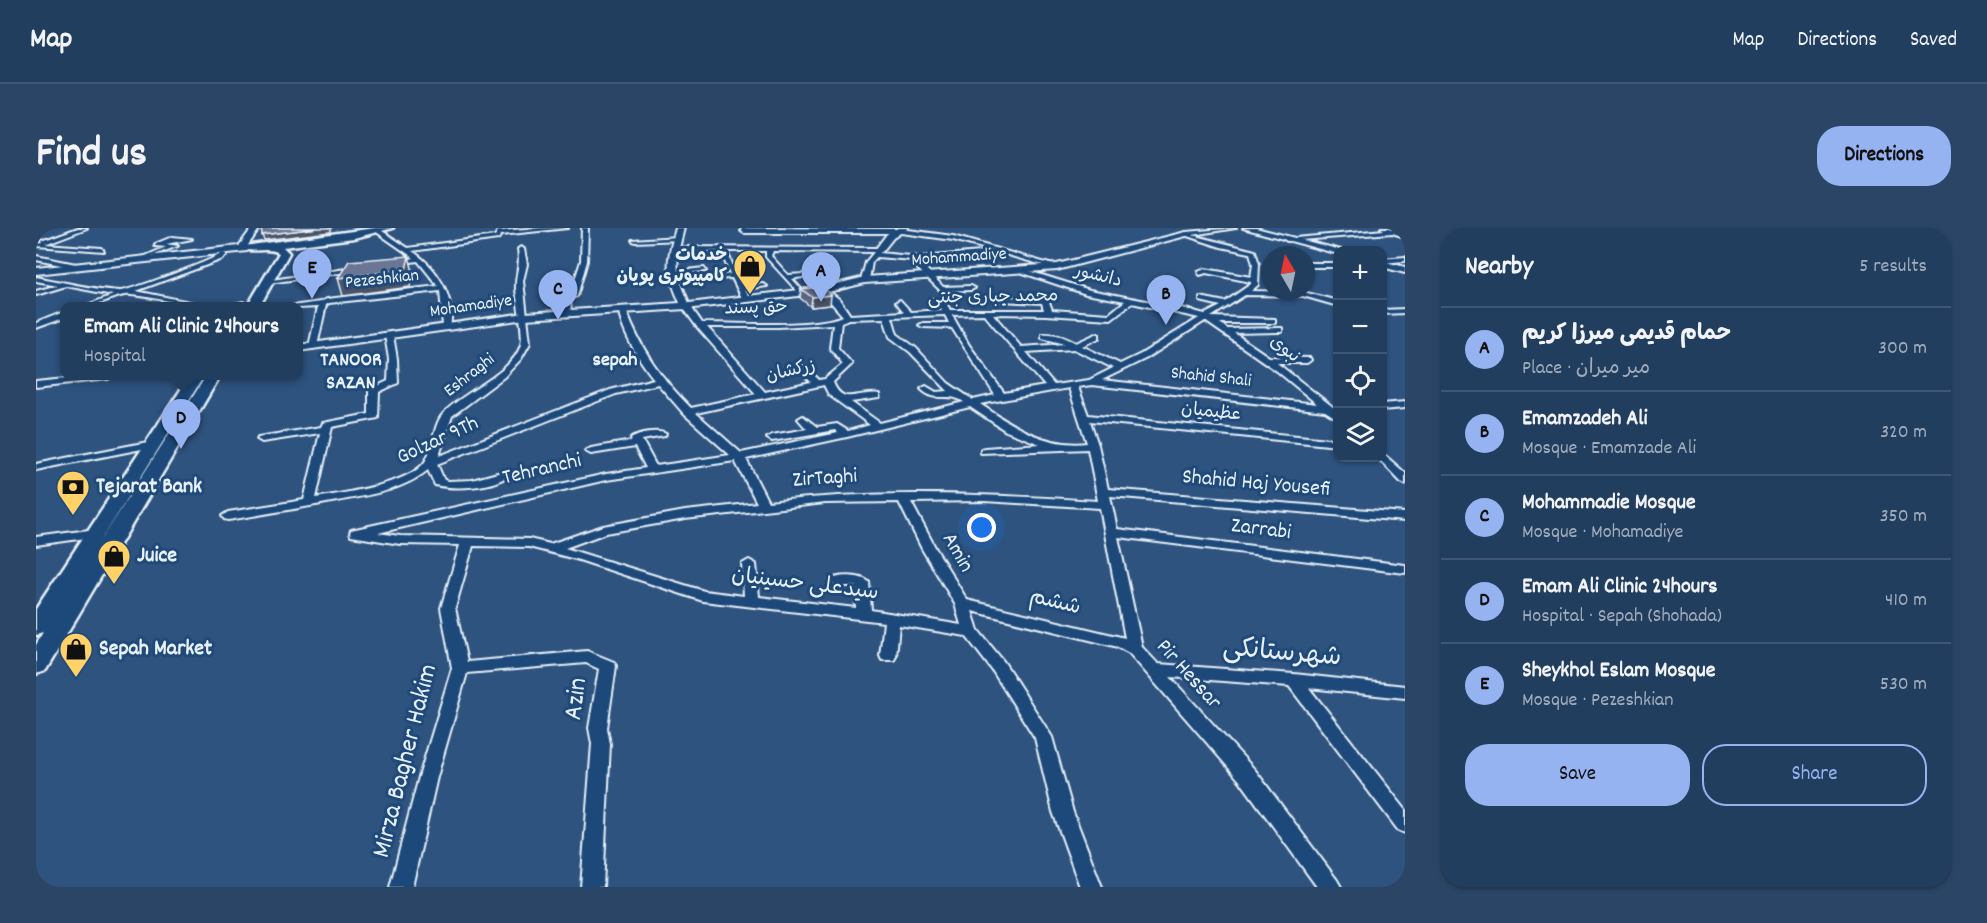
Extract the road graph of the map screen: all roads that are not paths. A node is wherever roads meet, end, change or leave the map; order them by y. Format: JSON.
{"nodes":[{"id":1,"x":84,"y":228,"type":"edge"},
{"id":2,"x":256,"y":228,"type":"edge"},
{"id":3,"x":388,"y":228,"type":"edge"},
{"id":4,"x":491,"y":228,"type":"edge"},
{"id":5,"x":565,"y":228,"type":"edge"},
{"id":6,"x":585,"y":228,"type":"edge"},
{"id":7,"x":680,"y":228,"type":"edge"},
{"id":8,"x":1232,"y":228,"type":"edge"},
{"id":9,"x":1247,"y":228,"type":"edge"},
{"id":10,"x":1254,"y":228,"type":"edge"},
{"id":11,"x":1384,"y":228,"type":"edge"},
{"id":12,"x":744,"y":229,"type":"edge"},
{"id":13,"x":377,"y":230,"type":"junction"},
{"id":14,"x":902,"y":230,"type":"edge"},
{"id":15,"x":1392,"y":231,"type":"junction"},
{"id":16,"x":498,"y":233,"type":"junction"},
{"id":17,"x":963,"y":233,"type":"dead end"},
{"id":18,"x":1186,"y":234,"type":"junction"},
{"id":19,"x":933,"y":235,"type":"junction"},
{"id":20,"x":1405,"y":235,"type":"edge"},
{"id":21,"x":489,"y":237,"type":"junction"},
{"id":22,"x":953,"y":238,"type":"junction"},
{"id":23,"x":1287,"y":238,"type":"junction"},
{"id":24,"x":189,"y":239,"type":"dead end"},
{"id":25,"x":635,"y":240,"type":"dead end"},
{"id":26,"x":711,"y":242,"type":"dead end"},
{"id":27,"x":677,"y":243,"type":"junction"},
{"id":28,"x":925,"y":243,"type":"dead end"},
{"id":29,"x":37,"y":244,"type":"edge"},
{"id":30,"x":489,"y":246,"type":"dead end"},
{"id":31,"x":247,"y":248,"type":"junction"},
{"id":32,"x":274,"y":248,"type":"junction"},
{"id":33,"x":405,"y":249,"type":"junction"},
{"id":34,"x":521,"y":249,"type":"dead end"},
{"id":35,"x":723,"y":249,"type":"junction"},
{"id":36,"x":770,"y":249,"type":"junction"},
{"id":37,"x":102,"y":250,"type":"dead end"},
{"id":38,"x":1333,"y":251,"type":"edge"},
{"id":39,"x":878,"y":252,"type":"junction"},
{"id":40,"x":1004,"y":252,"type":"junction"},
{"id":41,"x":224,"y":254,"type":"junction"},
{"id":42,"x":181,"y":257,"type":"junction"},
{"id":43,"x":36,"y":258,"type":"edge"},
{"id":44,"x":736,"y":258,"type":"dead end"},
{"id":45,"x":143,"y":259,"type":"junction"},
{"id":46,"x":420,"y":259,"type":"junction"},
{"id":47,"x":727,"y":259,"type":"junction"},
{"id":48,"x":1405,"y":259,"type":"edge"},
{"id":49,"x":915,"y":261,"type":"junction"},
{"id":50,"x":1387,"y":261,"type":"edge"},
{"id":51,"x":690,"y":262,"type":"dead end"},
{"id":52,"x":700,"y":262,"type":"dead end"},
{"id":53,"x":869,"y":262,"type":"junction"},
{"id":54,"x":1387,"y":263,"type":"edge"},
{"id":55,"x":386,"y":265,"type":"edge"},
{"id":56,"x":1333,"y":265,"type":"edge"},
{"id":57,"x":76,"y":266,"type":"junction"},
{"id":58,"x":675,"y":266,"type":"junction"},
{"id":59,"x":1315,"y":266,"type":"edge"},
{"id":60,"x":1057,"y":267,"type":"junction"},
{"id":61,"x":363,"y":269,"type":"edge"},
{"id":62,"x":704,"y":270,"type":"dead end"},
{"id":63,"x":749,"y":270,"type":"dead end"},
{"id":64,"x":1019,"y":270,"type":"junction"},
{"id":65,"x":1405,"y":270,"type":"edge"},
{"id":66,"x":36,"y":273,"type":"edge"},
{"id":67,"x":1200,"y":273,"type":"dead end"},
{"id":68,"x":733,"y":274,"type":"junction"},
{"id":69,"x":804,"y":276,"type":"dead end"},
{"id":70,"x":928,"y":276,"type":"junction"},
{"id":71,"x":713,"y":277,"type":"dead end"},
{"id":72,"x":786,"y":277,"type":"junction"},
{"id":73,"x":36,"y":279,"type":"edge"},
{"id":74,"x":828,"y":279,"type":"dead end"},
{"id":75,"x":865,"y":280,"type":"junction"},
{"id":76,"x":1254,"y":280,"type":"junction"},
{"id":77,"x":269,"y":281,"type":"junction"},
{"id":78,"x":67,"y":285,"type":"junction"},
{"id":79,"x":763,"y":286,"type":"dead end"},
{"id":80,"x":443,"y":288,"type":"junction"},
{"id":81,"x":836,"y":288,"type":"junction"},
{"id":82,"x":971,"y":288,"type":"dead end"},
{"id":83,"x":824,"y":290,"type":"junction"},
{"id":84,"x":743,"y":292,"type":"junction"},
{"id":85,"x":800,"y":292,"type":"junction"},
{"id":86,"x":36,"y":293,"type":"edge"},
{"id":87,"x":121,"y":293,"type":"junction"},
{"id":88,"x":729,"y":293,"type":"dead end"},
{"id":89,"x":1242,"y":293,"type":"junction"},
{"id":90,"x":1004,"y":299,"type":"dead end"},
{"id":91,"x":1203,"y":299,"type":"dead end"},
{"id":92,"x":1131,"y":300,"type":"junction"},
{"id":93,"x":931,"y":301,"type":"dead end"},
{"id":94,"x":96,"y":302,"type":"edge"},
{"id":95,"x":173,"y":302,"type":"edge"},
{"id":96,"x":248,"y":302,"type":"edge"},
{"id":97,"x":250,"y":302,"type":"edge"},
{"id":98,"x":900,"y":302,"type":"dead end"},
{"id":99,"x":1333,"y":302,"type":"edge"},
{"id":100,"x":322,"y":304,"type":"junction"},
{"id":101,"x":303,"y":305,"type":"edge"},
{"id":102,"x":1227,"y":305,"type":"junction"},
{"id":103,"x":686,"y":306,"type":"junction"},
{"id":104,"x":622,"y":310,"type":"junction"},
{"id":105,"x":986,"y":311,"type":"junction"},
{"id":106,"x":1048,"y":311,"type":"junction"},
{"id":107,"x":1405,"y":311,"type":"edge"},
{"id":108,"x":1387,"y":312,"type":"edge"},
{"id":109,"x":567,"y":313,"type":"junction"},
{"id":110,"x":950,"y":313,"type":"junction"},
{"id":111,"x":909,"y":314,"type":"junction"},
{"id":112,"x":887,"y":315,"type":"junction"},
{"id":113,"x":525,"y":316,"type":"junction"},
{"id":114,"x":60,"y":317,"type":"edge"},
{"id":115,"x":848,"y":317,"type":"junction"},
{"id":116,"x":1209,"y":319,"type":"junction"},
{"id":117,"x":837,"y":321,"type":"junction"},
{"id":118,"x":1272,"y":321,"type":"dead end"},
{"id":119,"x":923,"y":325,"type":"dead end"},
{"id":120,"x":36,"y":326,"type":"edge"},
{"id":121,"x":447,"y":326,"type":"junction"},
{"id":122,"x":700,"y":326,"type":"junction"},
{"id":123,"x":956,"y":326,"type":"junction"},
{"id":124,"x":1279,"y":330,"type":"dead end"},
{"id":125,"x":1227,"y":331,"type":"junction"},
{"id":126,"x":389,"y":335,"type":"junction"},
{"id":127,"x":1045,"y":336,"type":"dead end"},
{"id":128,"x":1096,"y":336,"type":"dead end"},
{"id":129,"x":313,"y":346,"type":"junction"},
{"id":130,"x":1076,"y":346,"type":"junction"},
{"id":131,"x":303,"y":347,"type":"edge"},
{"id":132,"x":1020,"y":350,"type":"junction"},
{"id":133,"x":1267,"y":360,"type":"junction"},
{"id":134,"x":1307,"y":360,"type":"dead end"},
{"id":135,"x":802,"y":368,"type":"dead end"},
{"id":136,"x":1121,"y":368,"type":"junction"},
{"id":137,"x":60,"y":379,"type":"edge"},
{"id":138,"x":194,"y":380,"type":"edge"},
{"id":139,"x":210,"y":380,"type":"edge"},
{"id":140,"x":660,"y":381,"type":"junction"},
{"id":141,"x":828,"y":381,"type":"junction"},
{"id":142,"x":1091,"y":382,"type":"junction"},
{"id":143,"x":817,"y":383,"type":"junction"},
{"id":144,"x":36,"y":384,"type":"edge"},
{"id":145,"x":1073,"y":386,"type":"junction"},
{"id":146,"x":926,"y":389,"type":"dead end"},
{"id":147,"x":1052,"y":389,"type":"junction"},
{"id":148,"x":956,"y":394,"type":"junction"},
{"id":149,"x":763,"y":396,"type":"junction"},
{"id":150,"x":876,"y":396,"type":"dead end"},
{"id":151,"x":1001,"y":396,"type":"junction"},
{"id":152,"x":841,"y":400,"type":"junction"},
{"id":153,"x":974,"y":403,"type":"junction"},
{"id":154,"x":1405,"y":405,"type":"edge"},
{"id":155,"x":1387,"y":407,"type":"edge"},
{"id":156,"x":1333,"y":408,"type":"edge"},
{"id":157,"x":688,"y":412,"type":"junction"},
{"id":158,"x":1082,"y":417,"type":"junction"},
{"id":159,"x":803,"y":419,"type":"dead end"},
{"id":160,"x":878,"y":426,"type":"junction"},
{"id":161,"x":326,"y":429,"type":"junction"},
{"id":162,"x":815,"y":431,"type":"junction"},
{"id":163,"x":661,"y":434,"type":"dead end"},
{"id":164,"x":847,"y":434,"type":"junction"},
{"id":165,"x":772,"y":438,"type":"dead end"},
{"id":166,"x":262,"y":439,"type":"dead end"},
{"id":167,"x":1333,"y":442,"type":"edge"},
{"id":168,"x":639,"y":443,"type":"junction"},
{"id":169,"x":153,"y":444,"type":"junction"},
{"id":170,"x":1093,"y":445,"type":"junction"},
{"id":171,"x":1063,"y":447,"type":"junction"},
{"id":172,"x":591,"y":451,"type":"dead end"},
{"id":173,"x":986,"y":451,"type":"dead end"},
{"id":174,"x":739,"y":457,"type":"junction"},
{"id":175,"x":1387,"y":459,"type":"edge"},
{"id":176,"x":430,"y":463,"type":"junction"},
{"id":177,"x":36,"y":467,"type":"edge"},
{"id":178,"x":652,"y":469,"type":"junction"},
{"id":179,"x":1400,"y":470,"type":"edge"},
{"id":180,"x":504,"y":474,"type":"dead end"},
{"id":181,"x":1405,"y":480,"type":"edge"},
{"id":182,"x":903,"y":497,"type":"junction"},
{"id":183,"x":1104,"y":498,"type":"junction"},
{"id":184,"x":309,"y":503,"type":"junction"},
{"id":185,"x":764,"y":505,"type":"junction"},
{"id":186,"x":228,"y":516,"type":"dead end"},
{"id":187,"x":1405,"y":517,"type":"edge"},
{"id":188,"x":1111,"y":532,"type":"junction"},
{"id":189,"x":96,"y":533,"type":"junction"},
{"id":190,"x":356,"y":533,"type":"joint"},
{"id":191,"x":36,"y":541,"type":"edge"},
{"id":192,"x":467,"y":543,"type":"junction"},
{"id":193,"x":552,"y":548,"type":"junction"},
{"id":194,"x":749,"y":564,"type":"dead end"},
{"id":195,"x":1405,"y":569,"type":"edge"},
{"id":196,"x":836,"y":581,"type":"dead end"},
{"id":197,"x":752,"y":601,"type":"junction"},
{"id":198,"x":962,"y":604,"type":"junction"},
{"id":199,"x":864,"y":614,"type":"junction"},
{"id":200,"x":892,"y":619,"type":"junction"},
{"id":201,"x":37,"y":625,"type":"edge"},
{"id":202,"x":971,"y":632,"type":"junction"},
{"id":203,"x":1135,"y":649,"type":"junction"},
{"id":204,"x":888,"y":656,"type":"dead end"},
{"id":205,"x":36,"y":665,"type":"edge"},
{"id":206,"x":460,"y":668,"type":"junction"},
{"id":207,"x":1154,"y":670,"type":"junction"},
{"id":208,"x":1294,"y":680,"type":"junction"},
{"id":209,"x":1405,"y":692,"type":"edge"},
{"id":210,"x":1405,"y":825,"type":"edge"},
{"id":211,"x":401,"y":887,"type":"edge"},
{"id":212,"x":592,"y":887,"type":"edge"},
{"id":213,"x":1090,"y":887,"type":"edge"},
{"id":214,"x":1330,"y":887,"type":"edge"}],
"edges":[{"from":1,"to":29,"type":"street"},
{"from":2,"to":31,"type":"street"},
{"from":3,"to":13,"type":"main road"},
{"from":4,"to":16,"type":"street"},
{"from":5,"to":16,"type":"street"},
{"from":6,"to":109,"type":"street"},
{"from":7,"to":27,"type":"street"},
{"from":8,"to":18,"type":"street","name":"Mohammadiye"},
{"from":9,"to":23,"type":"street"},
{"from":10,"to":23,"type":"street"},
{"from":11,"to":15,"type":"street"},
{"from":12,"to":14,"type":"street"},
{"from":13,"to":32,"type":"main road"},
{"from":13,"to":33,"type":"street"},
{"from":14,"to":19,"type":"street"},
{"from":14,"to":39,"type":"street"},
{"from":15,"to":20,"type":"street"},
{"from":15,"to":23,"type":"street"},
{"from":16,"to":21,"type":"street"},
{"from":17,"to":22,"type":"street"},
{"from":18,"to":60,"type":"street","name":"Mohammadiye"},
{"from":18,"to":76,"type":"street"},
{"from":19,"to":22,"type":"street"},
{"from":19,"to":28,"type":"street"},
{"from":21,"to":30,"type":"street"},
{"from":21,"to":33,"type":"street"},
{"from":22,"to":40,"type":"street"},
{"from":23,"to":38,"type":"street"},
{"from":24,"to":45,"type":"street"},
{"from":25,"to":27,"type":"street"},
{"from":26,"to":27,"type":"street"},
{"from":27,"to":35,"type":"street"},
{"from":27,"to":58,"type":"street"},
{"from":29,"to":37,"type":"street"},
{"from":31,"to":32,"type":"main road"},
{"from":31,"to":42,"type":"street"},
{"from":32,"to":41,"type":"street"},
{"from":32,"to":77,"type":"main road"},
{"from":32,"to":96,"type":"main road"},
{"from":33,"to":46,"type":"street"},
{"from":34,"to":113,"type":"street","name":"Eshraghi"},
{"from":35,"to":36,"type":"street"},
{"from":35,"to":47,"type":"street"},
{"from":36,"to":39,"type":"street"},
{"from":36,"to":72,"type":"street"},
{"from":39,"to":49,"type":"street"},
{"from":39,"to":53,"type":"street"},
{"from":40,"to":49,"type":"street"},
{"from":40,"to":60,"type":"street"},
{"from":41,"to":42,"type":"street"},
{"from":41,"to":87,"type":"street"},
{"from":42,"to":45,"type":"street"},
{"from":42,"to":66,"type":"street"},
{"from":43,"to":57,"type":"street"},
{"from":44,"to":47,"type":"street"},
{"from":45,"to":57,"type":"street"},
{"from":46,"to":55,"type":"street"},
{"from":46,"to":80,"type":"street"},
{"from":47,"to":68,"type":"street"},
{"from":48,"to":50,"type":"street"},
{"from":49,"to":53,"type":"street"},
{"from":49,"to":70,"type":"street"},
{"from":51,"to":52,"type":"street"},
{"from":53,"to":75,"type":"street"},
{"from":54,"to":65,"type":"street"},
{"from":56,"to":59,"type":"street"},
{"from":57,"to":66,"type":"street"},
{"from":58,"to":62,"type":"street"},
{"from":58,"to":103,"type":"street"},
{"from":60,"to":64,"type":"street","name":"Mohammadiye"},
{"from":61,"to":77,"type":"street"},
{"from":63,"to":68,"type":"street"},
{"from":64,"to":70,"type":"street","name":"Mohammadiye"},
{"from":64,"to":92,"type":"street","name":"دانشور"},
{"from":67,"to":76,"type":"street"},
{"from":68,"to":71,"type":"street"},
{"from":68,"to":84,"type":"street"},
{"from":69,"to":72,"type":"street"},
{"from":70,"to":75,"type":"street","name":"Mohammadiye"},
{"from":70,"to":82,"type":"street"},
{"from":72,"to":85,"type":"street"},
{"from":73,"to":78,"type":"street"},
{"from":74,"to":81,"type":"street"},
{"from":75,"to":81,"type":"street","name":"Mohammadiye"},
{"from":76,"to":89,"type":"street"},
{"from":77,"to":97,"type":"main road"},
{"from":78,"to":86,"type":"street"},
{"from":78,"to":87,"type":"street"},
{"from":79,"to":84,"type":"street"},
{"from":80,"to":100,"type":"street","name":"Pezeshkian"},
{"from":80,"to":121,"type":"street"},
{"from":81,"to":83,"type":"street","name":"Mohammadiye"},
{"from":83,"to":85,"type":"street","name":"Mohammadiye"},
{"from":83,"to":115,"type":"street"},
{"from":84,"to":85,"type":"street","name":"Mohammadiye"},
{"from":84,"to":88,"type":"street"},
{"from":84,"to":103,"type":"street","name":"Mohammadiye"},
{"from":87,"to":94,"type":"street"},
{"from":87,"to":95,"type":"street"},
{"from":89,"to":99,"type":"street"},
{"from":89,"to":102,"type":"street"},
{"from":90,"to":106,"type":"street"},
{"from":91,"to":102,"type":"street"},
{"from":92,"to":106,"type":"street","name":"محمد جباری جنتی"},
{"from":92,"to":116,"type":"street","name":"دانشور"},
{"from":93,"to":110,"type":"street"},
{"from":98,"to":111,"type":"street"},
{"from":100,"to":101,"type":"street","name":"Pezeshkian"},
{"from":100,"to":129,"type":"street"},
{"from":102,"to":116,"type":"street"},
{"from":103,"to":104,"type":"street","name":"Mohamadiye"},
{"from":103,"to":122,"type":"street"},
{"from":104,"to":109,"type":"street","name":"Mohamadiye"},
{"from":104,"to":140,"type":"street"},
{"from":105,"to":106,"type":"street","name":"محمد جباری جنتی"},
{"from":105,"to":110,"type":"street","name":"محمد جباری جنتی"},
{"from":105,"to":132,"type":"street"},
{"from":107,"to":108,"type":"street"},
{"from":109,"to":113,"type":"street","name":"Mohamadiye"},
{"from":110,"to":111,"type":"street","name":"محمد جباری جنتی"},
{"from":110,"to":123,"type":"street"},
{"from":111,"to":112,"type":"street","name":"محمد جباری جنتی"},
{"from":112,"to":115,"type":"street","name":"محمد جباری جنتی"},
{"from":112,"to":148,"type":"street"},
{"from":113,"to":121,"type":"street","name":"Mohamadiye"},
{"from":113,"to":176,"type":"street","name":"Eshraghi"},
{"from":114,"to":120,"type":"street"},
{"from":115,"to":117,"type":"street","name":"حق پسند"},
{"from":116,"to":118,"type":"street"},
{"from":116,"to":125,"type":"street","name":"نبوی"},
{"from":116,"to":136,"type":"street"},
{"from":117,"to":122,"type":"street","name":"حق پسند"},
{"from":117,"to":141,"type":"street","name":"زرکشان"},
{"from":119,"to":123,"type":"street"},
{"from":121,"to":126,"type":"street","name":"Mohamadiye"},
{"from":122,"to":149,"type":"street"},
{"from":123,"to":151,"type":"street"},
{"from":124,"to":125,"type":"street"},
{"from":125,"to":133,"type":"street","name":"نبوی"},
{"from":126,"to":129,"type":"street","name":"Mohamadiye"},
{"from":126,"to":161,"type":"street"},
{"from":127,"to":130,"type":"street"},
{"from":128,"to":130,"type":"street"},
{"from":129,"to":131,"type":"street","name":"Mohamadiye"},
{"from":130,"to":132,"type":"street"},
{"from":130,"to":136,"type":"street"},
{"from":132,"to":147,"type":"street"},
{"from":133,"to":134,"type":"street"},
{"from":133,"to":156,"type":"street","name":"نبوی"},
{"from":135,"to":143,"type":"street"},
{"from":136,"to":142,"type":"street"},
{"from":137,"to":144,"type":"street"},
{"from":138,"to":169,"type":"main road"},
{"from":139,"to":205,"type":"main road"},
{"from":140,"to":157,"type":"street"},
{"from":140,"to":176,"type":"street","name":"Golzar 9Th"},
{"from":141,"to":143,"type":"street","name":"زرکشان"},
{"from":141,"to":152,"type":"street"},
{"from":142,"to":145,"type":"street","name":"Tehranchi"},
{"from":142,"to":156,"type":"street","name":"Shahid Shali"},
{"from":143,"to":149,"type":"street","name":"زرکشان"},
{"from":145,"to":147,"type":"street","name":"Tehranchi"},
{"from":145,"to":158,"type":"street","name":"Pir Hessar"},
{"from":146,"to":148,"type":"street"},
{"from":147,"to":151,"type":"street","name":"Tehranchi"},
{"from":148,"to":153,"type":"street"},
{"from":149,"to":157,"type":"street","name":"زرکشان"},
{"from":150,"to":152,"type":"street"},
{"from":151,"to":153,"type":"street","name":"Tehranchi"},
{"from":152,"to":160,"type":"street"},
{"from":153,"to":160,"type":"street","name":"Tehranchi"},
{"from":153,"to":171,"type":"street"},
{"from":154,"to":155,"type":"street"},
{"from":157,"to":174,"type":"street"},
{"from":158,"to":167,"type":"street","name":"عظیمیان"},
{"from":158,"to":170,"type":"street","name":"Pir Hessar"},
{"from":159,"to":162,"type":"street"},
{"from":160,"to":164,"type":"street","name":"Tehranchi"},
{"from":161,"to":166,"type":"street"},
{"from":161,"to":184,"type":"street"},
{"from":162,"to":164,"type":"street"},
{"from":162,"to":165,"type":"street"},
{"from":163,"to":168,"type":"street"},
{"from":164,"to":174,"type":"street","name":"Tehranchi"},
{"from":168,"to":172,"type":"street"},
{"from":168,"to":178,"type":"street"},
{"from":169,"to":177,"type":"street"},
{"from":169,"to":189,"type":"main road"},
{"from":170,"to":171,"type":"street"},
{"from":170,"to":183,"type":"street","name":"Pir Hessar"},
{"from":171,"to":173,"type":"street"},
{"from":174,"to":178,"type":"street","name":"Tehranchi"},
{"from":174,"to":185,"type":"street"},
{"from":175,"to":179,"type":"street"},
{"from":176,"to":180,"type":"street"},
{"from":176,"to":184,"type":"street","name":"Golzar 9Th"},
{"from":178,"to":190,"type":"street","name":"Tehranchi"},
{"from":179,"to":181,"type":"street"},
{"from":182,"to":183,"type":"street","name":"ZirTaghi"},
{"from":182,"to":185,"type":"street","name":"ZirTaghi"},
{"from":182,"to":198,"type":"street","name":"Amin"},
{"from":183,"to":187,"type":"street","name":"Shahid Haj Yousefi"},
{"from":183,"to":188,"type":"street","name":"Pir Hessar"},
{"from":184,"to":186,"type":"street","name":"Golzar 9Th"},
{"from":185,"to":193,"type":"street","name":"ZirTaghi"},
{"from":188,"to":195,"type":"street","name":"Zarrabi"},
{"from":188,"to":203,"type":"street","name":"Pir Hessar"},
{"from":189,"to":191,"type":"street"},
{"from":189,"to":201,"type":"main road"},
{"from":190,"to":192,"type":"street","name":"سیدعلی حسینیان"},
{"from":192,"to":193,"type":"street","name":"سیدعلی حسینیان"},
{"from":192,"to":206,"type":"street","name":"Mirza Bagher Hakim"},
{"from":193,"to":197,"type":"street","name":"سیدعلی حسینیان"},
{"from":194,"to":197,"type":"street"},
{"from":196,"to":199,"type":"street"},
{"from":197,"to":199,"type":"street","name":"سیدعلی حسینیان"},
{"from":198,"to":202,"type":"street","name":"Amin"},
{"from":198,"to":203,"type":"street","name":"ششم"},
{"from":199,"to":200,"type":"street","name":"سیدعلی حسینیان"},
{"from":200,"to":202,"type":"street","name":"سیدعلی حسینیان"},
{"from":200,"to":204,"type":"street"},
{"from":202,"to":213,"type":"street"},
{"from":203,"to":207,"type":"street","name":"Pir Hessar"},
{"from":206,"to":211,"type":"street","name":"Mirza Bagher Hakim"},
{"from":206,"to":212,"type":"street","name":"Azin"},
{"from":207,"to":208,"type":"street","name":"شهرستانکی"},
{"from":207,"to":214,"type":"street","name":"Pir Hessar"},
{"from":208,"to":209,"type":"street","name":"شهرستانکی"},
{"from":208,"to":210,"type":"street"}]}
